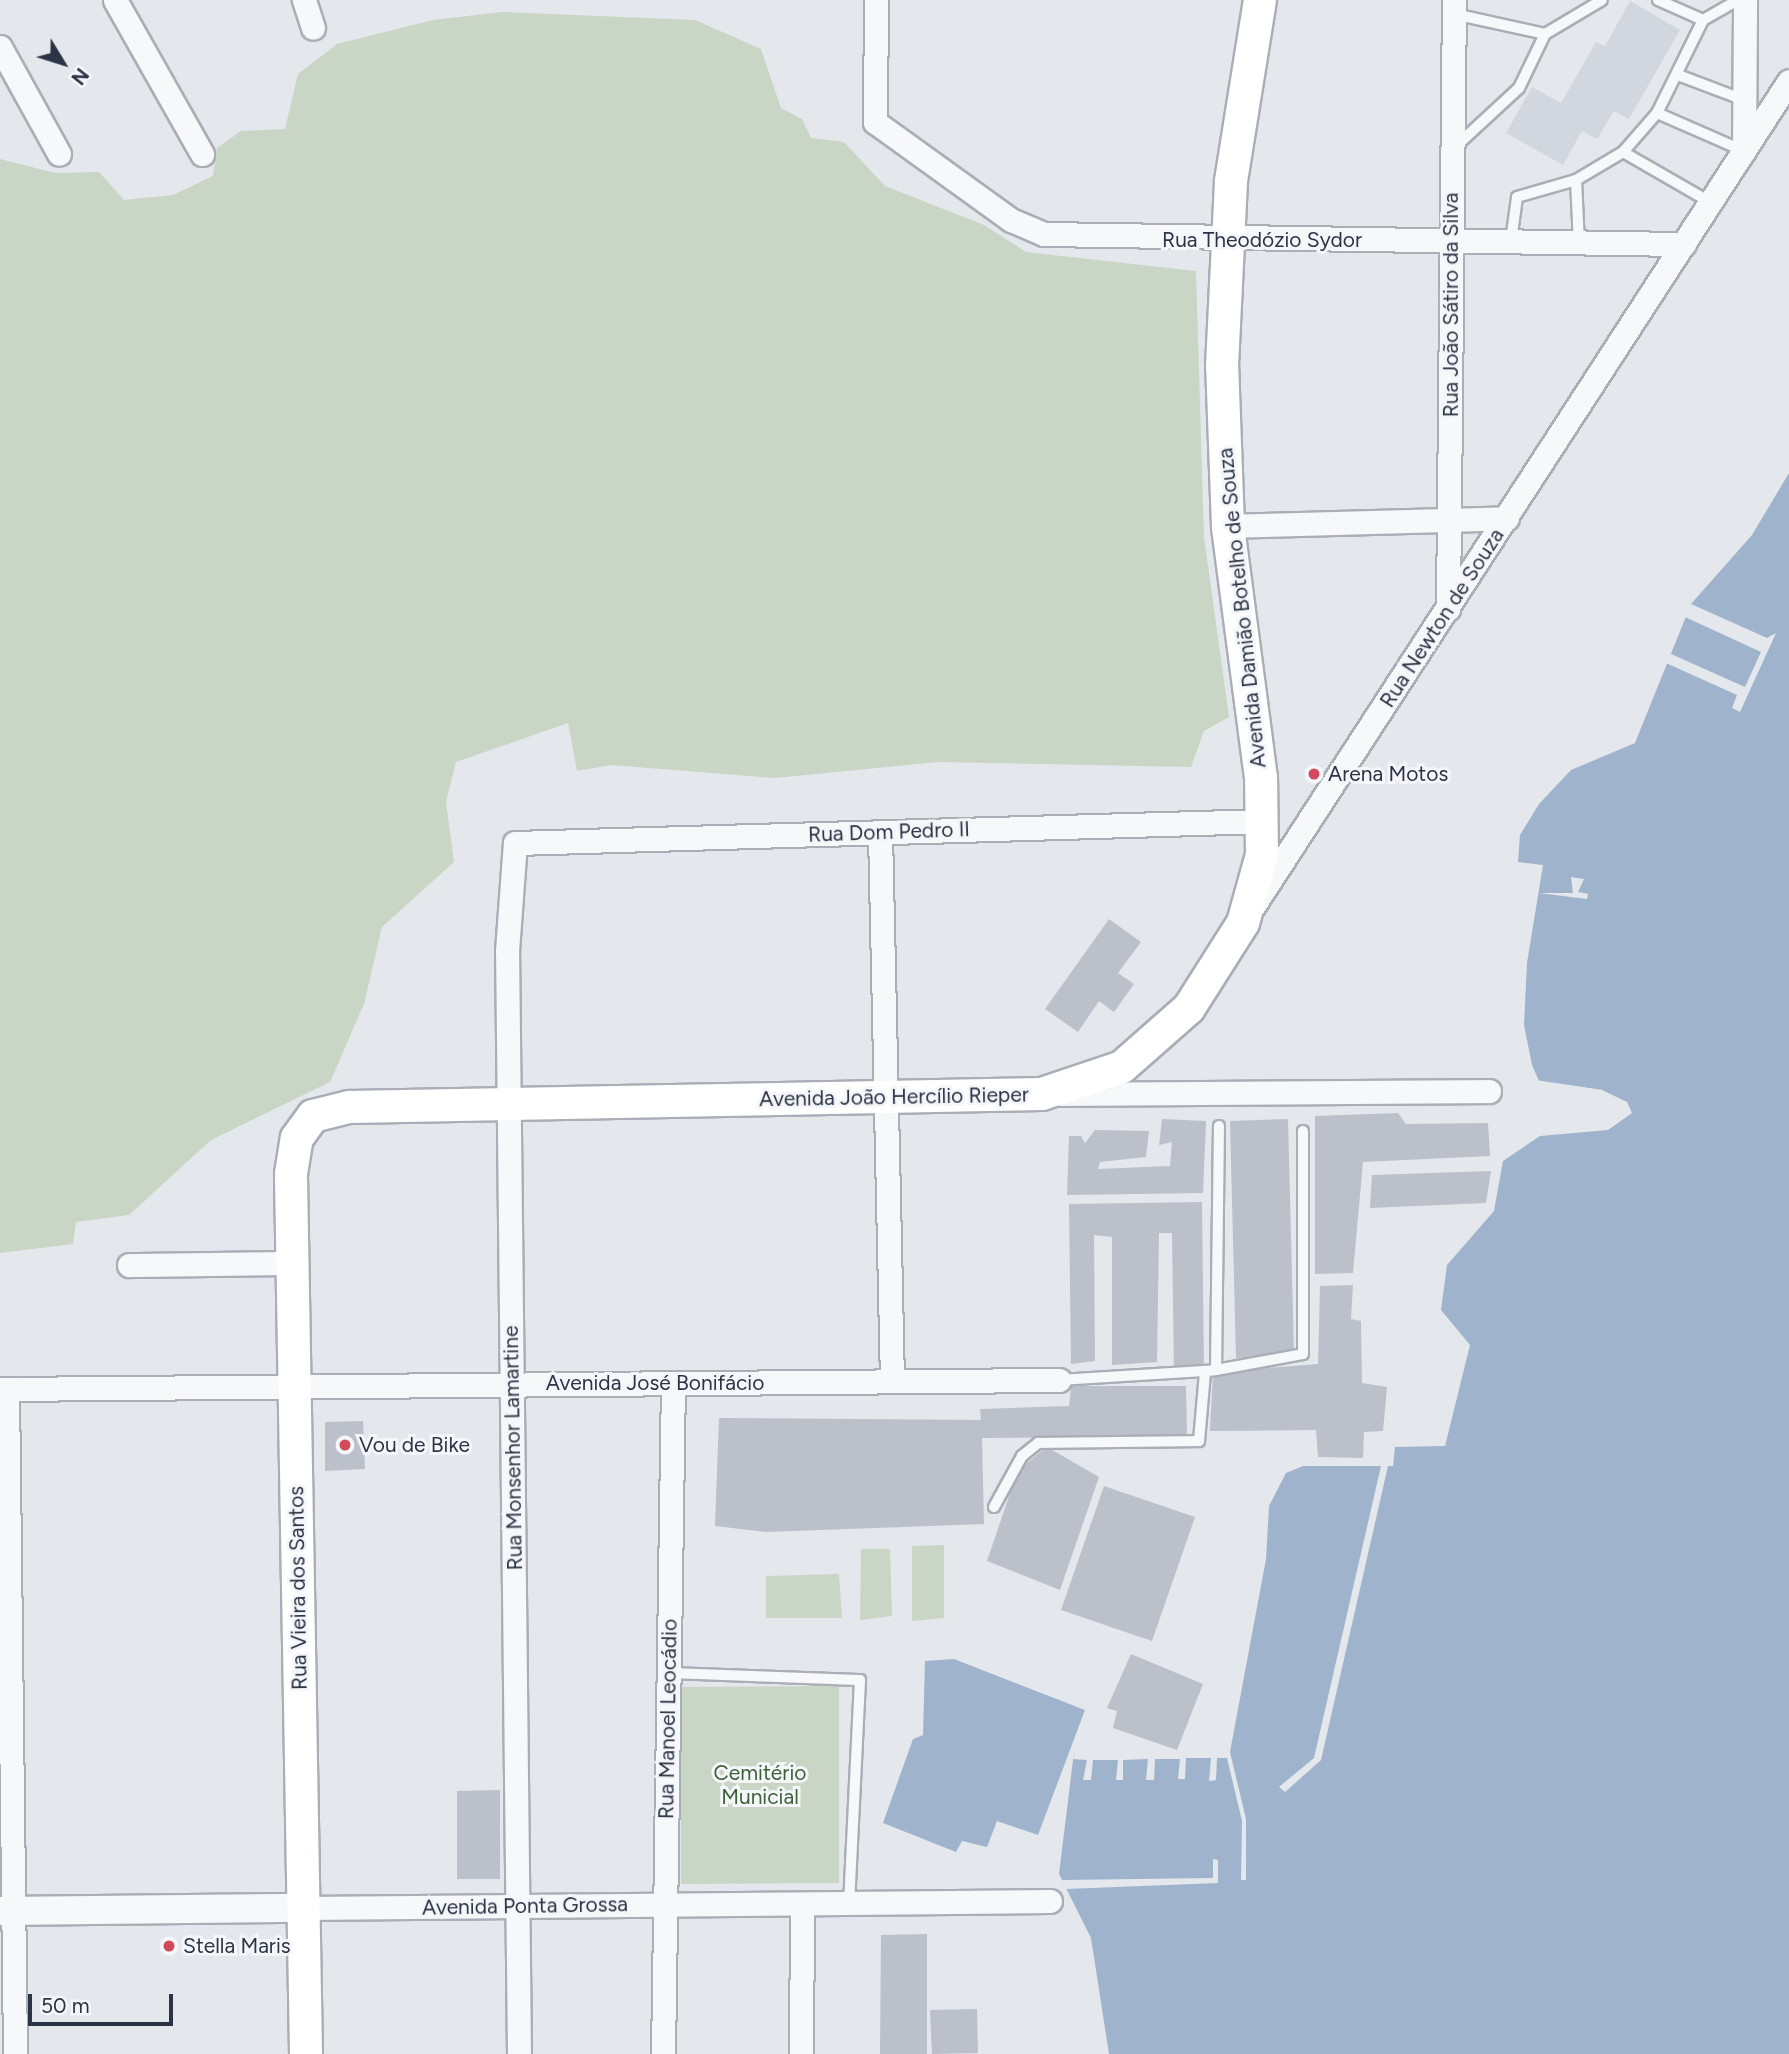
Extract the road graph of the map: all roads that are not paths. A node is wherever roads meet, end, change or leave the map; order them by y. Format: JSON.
{"nodes":[{"id":1,"x":115,"y":0,"type":"edge"},
{"id":2,"x":304,"y":0,"type":"edge"},
{"id":3,"x":876,"y":0,"type":"edge"},
{"id":4,"x":1260,"y":0,"type":"edge"},
{"id":5,"x":1602,"y":0,"type":"edge"},
{"id":6,"x":1658,"y":0,"type":"edge"},
{"id":7,"x":1738,"y":0,"type":"edge"},
{"id":8,"x":1745,"y":0,"type":"edge"},
{"id":9,"x":1454,"y":7,"type":"edge"},
{"id":10,"x":1703,"y":20,"type":"junction"},
{"id":11,"x":313,"y":28,"type":"dead end"},
{"id":12,"x":1545,"y":34,"type":"junction"},
{"id":13,"x":0,"y":47,"type":"edge"},
{"id":14,"x":1678,"y":75,"type":"junction"},
{"id":15,"x":1789,"y":81,"type":"edge"},
{"id":16,"x":1744,"y":100,"type":"junction"},
{"id":17,"x":1657,"y":113,"type":"junction"},
{"id":18,"x":1453,"y":148,"type":"junction"},
{"id":19,"x":1744,"y":151,"type":"junction"},
{"id":20,"x":1623,"y":152,"type":"junction"},
{"id":21,"x":59,"y":154,"type":"dead end"},
{"id":22,"x":202,"y":154,"type":"dead end"},
{"id":23,"x":1576,"y":180,"type":"junction"},
{"id":24,"x":1710,"y":202,"type":"junction"},
{"id":25,"x":1226,"y":240,"type":"junction"},
{"id":26,"x":1452,"y":242,"type":"junction"},
{"id":27,"x":1511,"y":242,"type":"junction"},
{"id":28,"x":1579,"y":243,"type":"junction"},
{"id":29,"x":1684,"y":244,"type":"junction"},
{"id":30,"x":1507,"y":518,"type":"junction"},
{"id":31,"x":1449,"y":519,"type":"junction"},
{"id":32,"x":1228,"y":526,"type":"junction"},
{"id":33,"x":1448,"y":610,"type":"junction"},
{"id":34,"x":1263,"y":821,"type":"junction"},
{"id":35,"x":880,"y":832,"type":"junction"},
{"id":36,"x":515,"y":843,"type":"joint"},
{"id":37,"x":1243,"y":923,"type":"junction"},
{"id":38,"x":1489,"y":1091,"type":"dead end"},
{"id":39,"x":1042,"y":1094,"type":"junction"},
{"id":40,"x":886,"y":1097,"type":"junction"},
{"id":41,"x":509,"y":1104,"type":"junction"},
{"id":42,"x":304,"y":1125,"type":"joint"},
{"id":43,"x":1219,"y":1126,"type":"dead end"},
{"id":44,"x":1303,"y":1131,"type":"dead end"},
{"id":45,"x":293,"y":1263,"type":"junction"},
{"id":46,"x":129,"y":1265,"type":"dead end"},
{"id":47,"x":1210,"y":1371,"type":"junction"},
{"id":48,"x":1059,"y":1380,"type":"joint"},
{"id":49,"x":892,"y":1381,"type":"junction"},
{"id":50,"x":673,"y":1383,"type":"junction"},
{"id":51,"x":512,"y":1385,"type":"junction"},
{"id":52,"x":295,"y":1386,"type":"junction"},
{"id":53,"x":3,"y":1389,"type":"edge"},
{"id":54,"x":994,"y":1507,"type":"dead end"},
{"id":55,"x":668,"y":1673,"type":"junction"},
{"id":56,"x":1050,"y":1901,"type":"dead end"},
{"id":57,"x":849,"y":1903,"type":"junction"},
{"id":58,"x":802,"y":1904,"type":"junction"},
{"id":59,"x":665,"y":1905,"type":"junction"},
{"id":60,"x":517,"y":1906,"type":"junction"},
{"id":61,"x":304,"y":1908,"type":"junction"},
{"id":62,"x":7,"y":1911,"type":"edge"},
{"id":63,"x":15,"y":2054,"type":"edge"},
{"id":64,"x":306,"y":2054,"type":"edge"},
{"id":65,"x":519,"y":2054,"type":"edge"},
{"id":66,"x":663,"y":2054,"type":"edge"},
{"id":67,"x":801,"y":2054,"type":"edge"}],
"edges":[{"from":1,"to":22,"type":"street"},
{"from":2,"to":11,"type":"street"},
{"from":3,"to":25,"type":"street","name":"Rua Theodózio Sydor"},
{"from":4,"to":25,"type":"main road","name":"Avenida Damião Botelho de Souza"},
{"from":5,"to":12,"type":"lane"},
{"from":6,"to":10,"type":"lane"},
{"from":7,"to":10,"type":"lane"},
{"from":8,"to":16,"type":"street"},
{"from":9,"to":12,"type":"lane"},
{"from":9,"to":18,"type":"street","name":"Rua João Sátiro da Silva"},
{"from":10,"to":14,"type":"lane"},
{"from":12,"to":18,"type":"lane"},
{"from":13,"to":21,"type":"street"},
{"from":14,"to":16,"type":"lane"},
{"from":14,"to":17,"type":"lane"},
{"from":15,"to":19,"type":"street","name":"Rua Newton de Souza"},
{"from":16,"to":19,"type":"street"},
{"from":17,"to":19,"type":"lane"},
{"from":17,"to":20,"type":"lane"},
{"from":18,"to":26,"type":"street","name":"Rua João Sátiro da Silva"},
{"from":19,"to":24,"type":"street","name":"Rua Newton de Souza"},
{"from":20,"to":23,"type":"lane"},
{"from":20,"to":24,"type":"lane"},
{"from":23,"to":27,"type":"lane"},
{"from":23,"to":28,"type":"lane"},
{"from":24,"to":29,"type":"street","name":"Rua Newton de Souza"},
{"from":25,"to":26,"type":"street","name":"Rua Theodózio Sydor"},
{"from":25,"to":32,"type":"main road","name":"Avenida Damião Botelho de Souza"},
{"from":26,"to":27,"type":"street","name":"Rua Theodózio Sydor"},
{"from":26,"to":31,"type":"street","name":"Rua João Sátiro da Silva"},
{"from":27,"to":28,"type":"street","name":"Rua Theodózio Sydor"},
{"from":28,"to":29,"type":"street","name":"Rua Theodózio Sydor"},
{"from":29,"to":30,"type":"street","name":"Rua Newton de Souza"},
{"from":30,"to":31,"type":"street"},
{"from":30,"to":33,"type":"street","name":"Rua Newton de Souza"},
{"from":31,"to":32,"type":"street"},
{"from":31,"to":33,"type":"street","name":"Rua João Sátiro da Silva"},
{"from":32,"to":34,"type":"main road","name":"Avenida Damião Botelho de Souza"},
{"from":33,"to":37,"type":"street","name":"Rua Newton de Souza"},
{"from":34,"to":35,"type":"street","name":"Rua Dom Pedro II"},
{"from":34,"to":37,"type":"main road","name":"Avenida Damião Botelho de Souza"},
{"from":35,"to":36,"type":"street","name":"Rua Dom Pedro II"},
{"from":35,"to":40,"type":"street"},
{"from":36,"to":41,"type":"street","name":"Rua Monsenhor Lamartine"},
{"from":37,"to":39,"type":"main road","name":"Rua Newton de Souza"},
{"from":38,"to":39,"type":"street","name":"Avenida João Hercílio Rieper"},
{"from":39,"to":40,"type":"main road","name":"Avenida João Hercílio Rieper"},
{"from":40,"to":41,"type":"main road","name":"Avenida João Hercílio Rieper"},
{"from":40,"to":49,"type":"street"},
{"from":41,"to":42,"type":"main road","name":"Avenida João Hercílio Rieper"},
{"from":41,"to":51,"type":"street","name":"Rua Monsenhor Lamartine"},
{"from":42,"to":45,"type":"main road","name":"Rua Vieira dos Santos"},
{"from":43,"to":47,"type":"lane"},
{"from":44,"to":47,"type":"lane"},
{"from":45,"to":46,"type":"street"},
{"from":45,"to":52,"type":"main road","name":"Rua Vieira dos Santos"},
{"from":47,"to":48,"type":"lane"},
{"from":47,"to":54,"type":"lane"},
{"from":48,"to":49,"type":"street","name":"Avenida José Bonifácio"},
{"from":49,"to":50,"type":"street","name":"Avenida José Bonifácio"},
{"from":50,"to":51,"type":"street","name":"Avenida José Bonifácio"},
{"from":50,"to":55,"type":"street","name":"Rua Manoel Leocádio"},
{"from":51,"to":52,"type":"street","name":"Avenida José Bonifácio"},
{"from":51,"to":60,"type":"street","name":"Rua Monsenhor Lamartine"},
{"from":52,"to":53,"type":"street","name":"Avenida José Bonifácio"},
{"from":52,"to":61,"type":"main road","name":"Rua Vieira dos Santos"},
{"from":53,"to":62,"type":"street"},
{"from":55,"to":57,"type":"lane"},
{"from":55,"to":59,"type":"street","name":"Rua Manoel Leocádio"},
{"from":56,"to":57,"type":"street","name":"Avenida Ponta Grossa"},
{"from":57,"to":58,"type":"street","name":"Avenida Ponta Grossa"},
{"from":58,"to":59,"type":"street","name":"Avenida Ponta Grossa"},
{"from":58,"to":67,"type":"street"},
{"from":59,"to":60,"type":"street","name":"Avenida Ponta Grossa"},
{"from":59,"to":66,"type":"street","name":"Rua Manoel Leocádio"},
{"from":60,"to":61,"type":"street","name":"Avenida Ponta Grossa"},
{"from":60,"to":65,"type":"street","name":"Rua Monsenhor Lamartine"},
{"from":61,"to":62,"type":"street","name":"Avenida Ponta Grossa"},
{"from":61,"to":64,"type":"main road","name":"Rua Vieira dos Santos"},
{"from":62,"to":63,"type":"street"}]}
